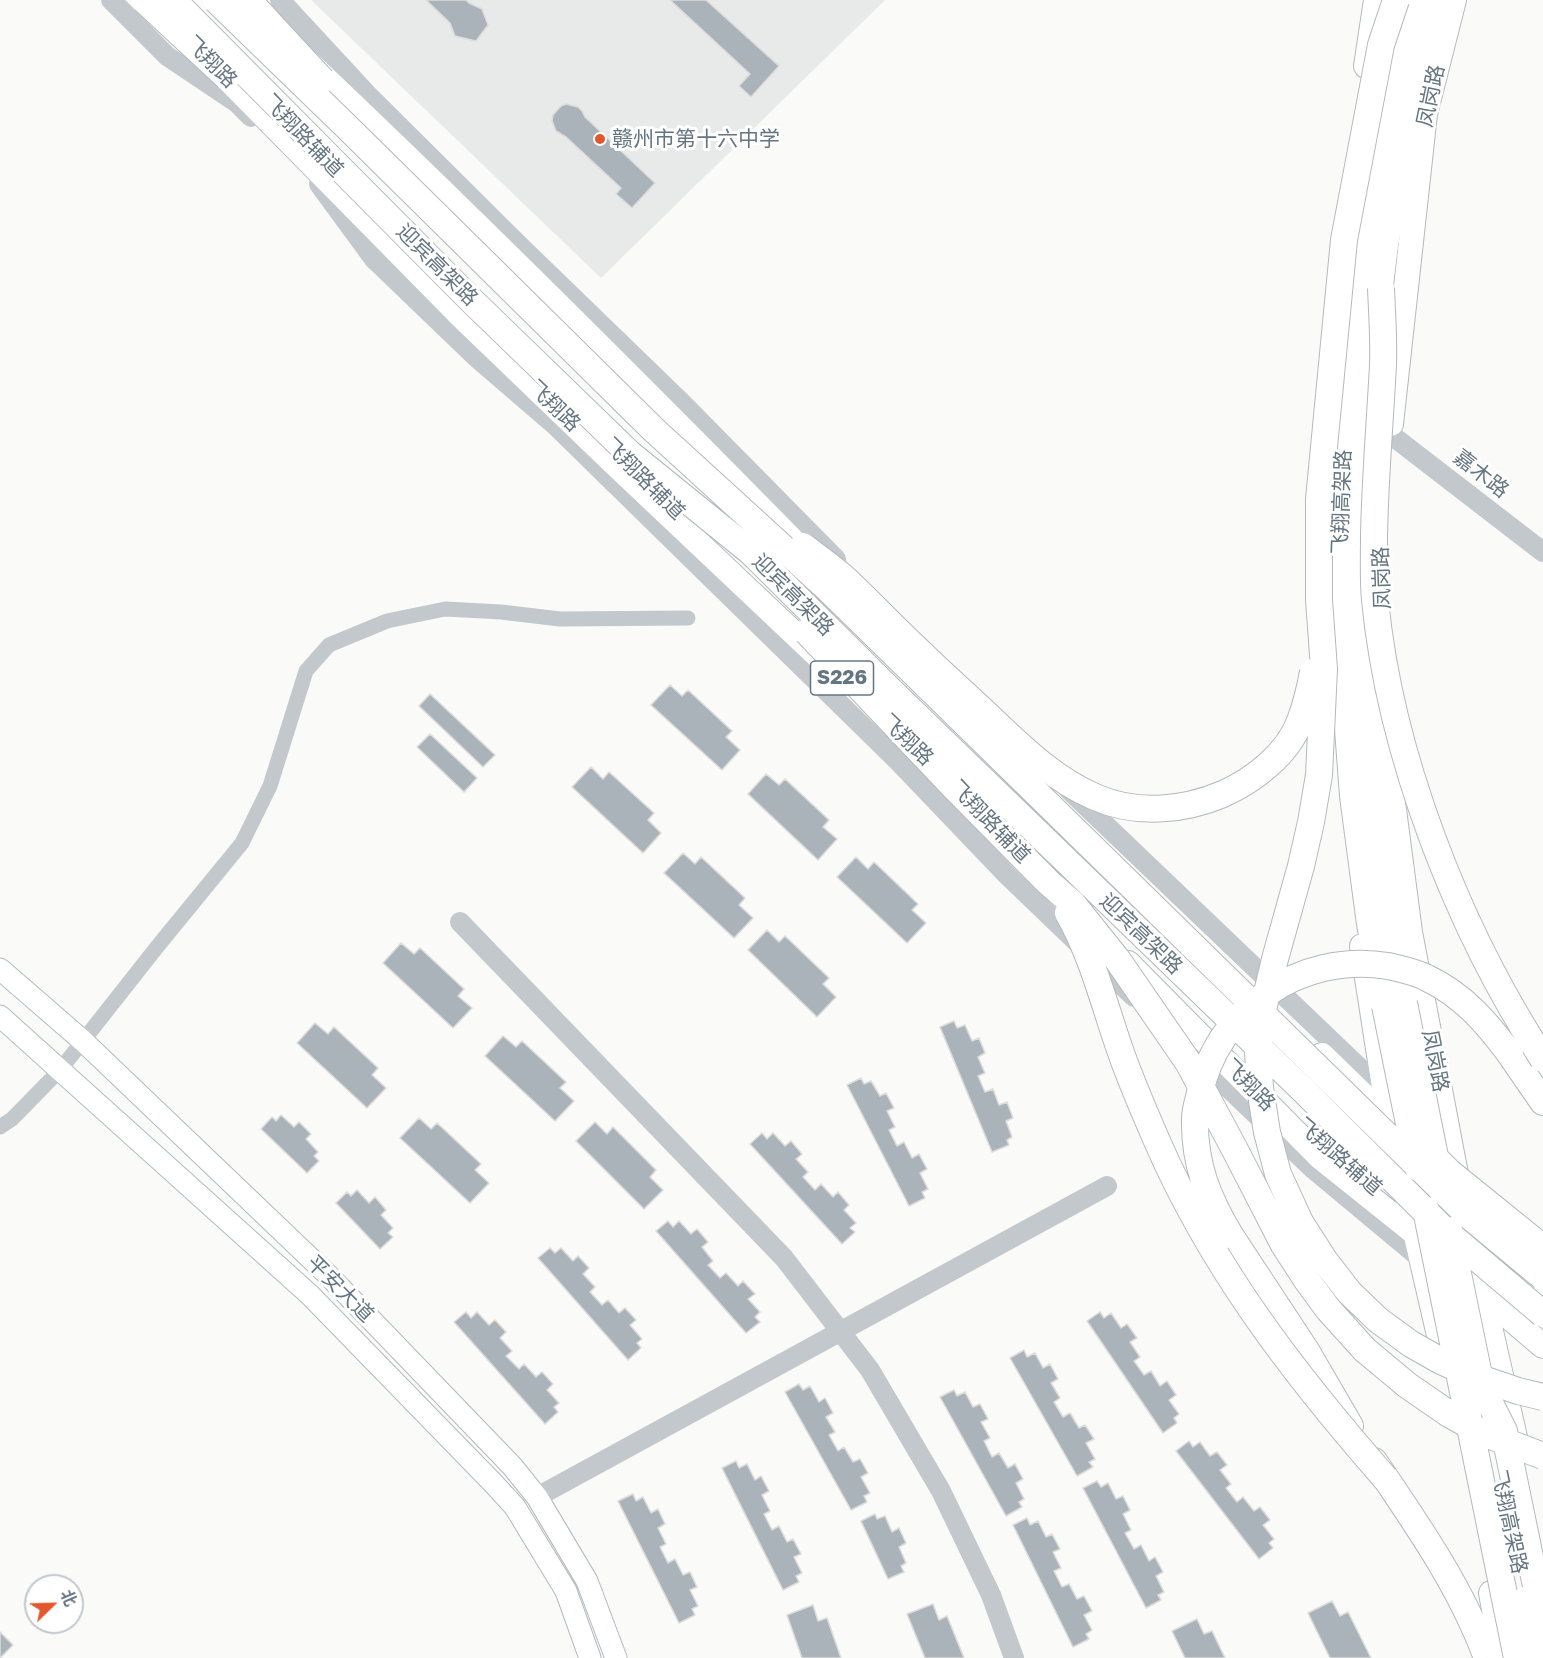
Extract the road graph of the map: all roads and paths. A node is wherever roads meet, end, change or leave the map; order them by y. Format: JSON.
{"nodes":[{"id":1,"x":111,"y":0,"type":"edge"},
{"id":2,"x":144,"y":0,"type":"edge"},
{"id":3,"x":149,"y":0,"type":"edge"},
{"id":4,"x":174,"y":0,"type":"edge"},
{"id":5,"x":216,"y":0,"type":"edge"},
{"id":6,"x":241,"y":0,"type":"edge"},
{"id":7,"x":248,"y":0,"type":"edge"},
{"id":8,"x":280,"y":0,"type":"edge"},
{"id":9,"x":1376,"y":0,"type":"edge"},
{"id":10,"x":1396,"y":0,"type":"edge"},
{"id":11,"x":1409,"y":0,"type":"edge"},
{"id":12,"x":1430,"y":0,"type":"edge"},
{"id":13,"x":1454,"y":0,"type":"edge"},
{"id":14,"x":495,"y":272,"type":"junction"},
{"id":15,"x":1381,"y":288,"type":"junction"},
{"id":16,"x":471,"y":300,"type":"junction"},
{"id":17,"x":654,"y":430,"type":"junction"},
{"id":18,"x":1390,"y":434,"type":"junction"},
{"id":19,"x":630,"y":454,"type":"junction"},
{"id":20,"x":1543,"y":552,"type":"edge"},
{"id":21,"x":1319,"y":600,"type":"junction"},
{"id":22,"x":688,"y":618,"type":"dead end"},
{"id":23,"x":1048,"y":882,"type":"junction"},
{"id":24,"x":460,"y":922,"type":"dead end"},
{"id":25,"x":1173,"y":925,"type":"junction"},
{"id":26,"x":0,"y":969,"type":"edge"},
{"id":27,"x":1395,"y":1005,"type":"junction"},
{"id":28,"x":0,"y":1016,"type":"edge"},
{"id":29,"x":83,"y":1041,"type":"junction"},
{"id":30,"x":1543,"y":1059,"type":"edge"},
{"id":31,"x":60,"y":1070,"type":"junction"},
{"id":32,"x":1385,"y":1093,"type":"junction"},
{"id":33,"x":1543,"y":1102,"type":"edge"},
{"id":34,"x":1389,"y":1119,"type":"junction"},
{"id":35,"x":0,"y":1127,"type":"edge"},
{"id":36,"x":1454,"y":1157,"type":"junction"},
{"id":37,"x":1107,"y":1186,"type":"dead end"},
{"id":38,"x":1460,"y":1190,"type":"junction"},
{"id":39,"x":1416,"y":1234,"type":"junction"},
{"id":40,"x":1543,"y":1238,"type":"edge"},
{"id":41,"x":1543,"y":1248,"type":"edge"},
{"id":42,"x":1422,"y":1259,"type":"junction"},
{"id":43,"x":1543,"y":1262,"type":"edge"},
{"id":44,"x":1543,"y":1277,"type":"edge"},
{"id":45,"x":1485,"y":1304,"type":"junction"},
{"id":46,"x":1543,"y":1314,"type":"edge"},
{"id":47,"x":840,"y":1331,"type":"junction"},
{"id":48,"x":1543,"y":1346,"type":"edge"},
{"id":49,"x":1543,"y":1360,"type":"edge"},
{"id":50,"x":1481,"y":1385,"type":"junction"},
{"id":51,"x":1543,"y":1397,"type":"edge"},
{"id":52,"x":1543,"y":1456,"type":"edge"},
{"id":53,"x":1385,"y":1478,"type":"junction"},
{"id":54,"x":537,"y":1497,"type":"junction"},
{"id":55,"x":1543,"y":1576,"type":"edge"},
{"id":56,"x":1543,"y":1620,"type":"edge"},
{"id":57,"x":590,"y":1658,"type":"edge"},
{"id":58,"x":616,"y":1658,"type":"edge"},
{"id":59,"x":1014,"y":1658,"type":"edge"},
{"id":60,"x":1487,"y":1658,"type":"edge"},
{"id":61,"x":1503,"y":1658,"type":"edge"},
{"id":62,"x":1517,"y":1658,"type":"edge"},
{"id":63,"x":1537,"y":1658,"type":"edge"}],
"edges":[{"from":1,"to":42,"type":"street","name":"飞翔路辅道"},
{"from":2,"to":16,"type":"highway","bridge":true},
{"from":3,"to":39,"type":"main road","name":"飞翔路","number":"S226"},
{"from":4,"to":16,"type":"highway","name":"迎宾高架路","bridge":true},
{"from":5,"to":14,"type":"highway","name":"迎宾高架路","bridge":true},
{"from":6,"to":34,"type":"main road","number":"S226"},
{"from":7,"to":14,"type":"highway","bridge":true},
{"from":8,"to":32,"type":"street"},
{"from":9,"to":32,"type":"main road"},
{"from":10,"to":21,"type":"highway","bridge":true},
{"from":11,"to":27,"type":"highway","name":"飞翔高架路"},
{"from":12,"to":15,"type":"highway","name":"飞翔高架路"},
{"from":13,"to":18,"type":"main road","name":"凤岗路"},
{"from":14,"to":17,"type":"highway","name":"迎宾高架路","bridge":true},
{"from":15,"to":27,"type":"highway","name":"飞翔高架路","bridge":true},
{"from":15,"to":30,"type":"highway","bridge":true},
{"from":16,"to":19,"type":"highway","name":"迎宾高架路","bridge":true},
{"from":17,"to":21,"type":"highway","bridge":true},
{"from":17,"to":25,"type":"highway","name":"迎宾高架路","bridge":true},
{"from":18,"to":20,"type":"street","name":"嘉木路"},
{"from":18,"to":36,"type":"main road","name":"凤岗路"},
{"from":19,"to":23,"type":"highway","bridge":true},
{"from":19,"to":46,"type":"highway","name":"迎宾高架路","bridge":true},
{"from":21,"to":51,"type":"highway","bridge":true},
{"from":22,"to":29,"type":"street"},
{"from":23,"to":52,"type":"highway","bridge":true},
{"from":23,"to":53,"type":"highway","bridge":true},
{"from":24,"to":47,"type":"street"},
{"from":25,"to":41,"type":"highway","bridge":true},
{"from":25,"to":44,"type":"highway","name":"迎宾高架路","bridge":true},
{"from":26,"to":29,"type":"main road","name":"平安大道"},
{"from":27,"to":50,"type":"highway","bridge":true},
{"from":27,"to":62,"type":"highway","bridge":true},
{"from":28,"to":31,"type":"main road","name":"平安大道"},
{"from":29,"to":31,"type":"street"},
{"from":29,"to":54,"type":"main road","name":"平安大道"},
{"from":31,"to":35,"type":"street"},
{"from":31,"to":57,"type":"main road","name":"平安大道"},
{"from":32,"to":34,"type":"main road"},
{"from":32,"to":36,"type":"street"},
{"from":33,"to":53,"type":"highway","bridge":true},
{"from":34,"to":38,"type":"main road","number":"S226"},
{"from":34,"to":39,"type":"main road"},
{"from":36,"to":38,"type":"main road","name":"凤岗路"},
{"from":36,"to":40,"type":"street"},
{"from":37,"to":47,"type":"street"},
{"from":38,"to":43,"type":"main road","number":"S226"},
{"from":38,"to":45,"type":"main road","name":"凤岗路"},
{"from":39,"to":42,"type":"main road"},
{"from":39,"to":45,"type":"main road","name":"飞翔路","number":"S226"},
{"from":42,"to":45,"type":"street","name":"飞翔路辅道"},
{"from":42,"to":61,"type":"main road"},
{"from":45,"to":48,"type":"main road","name":"飞翔路","number":"S226"},
{"from":45,"to":49,"type":"street","name":"飞翔路辅道"},
{"from":45,"to":55,"type":"main road","name":"凤岗路"},
{"from":47,"to":54,"type":"street"},
{"from":47,"to":59,"type":"street"},
{"from":50,"to":56,"type":"highway","bridge":true},
{"from":50,"to":63,"type":"highway","name":"飞翔高架路","bridge":true},
{"from":53,"to":60,"type":"highway"},
{"from":54,"to":58,"type":"main road","name":"平安大道"}]}
